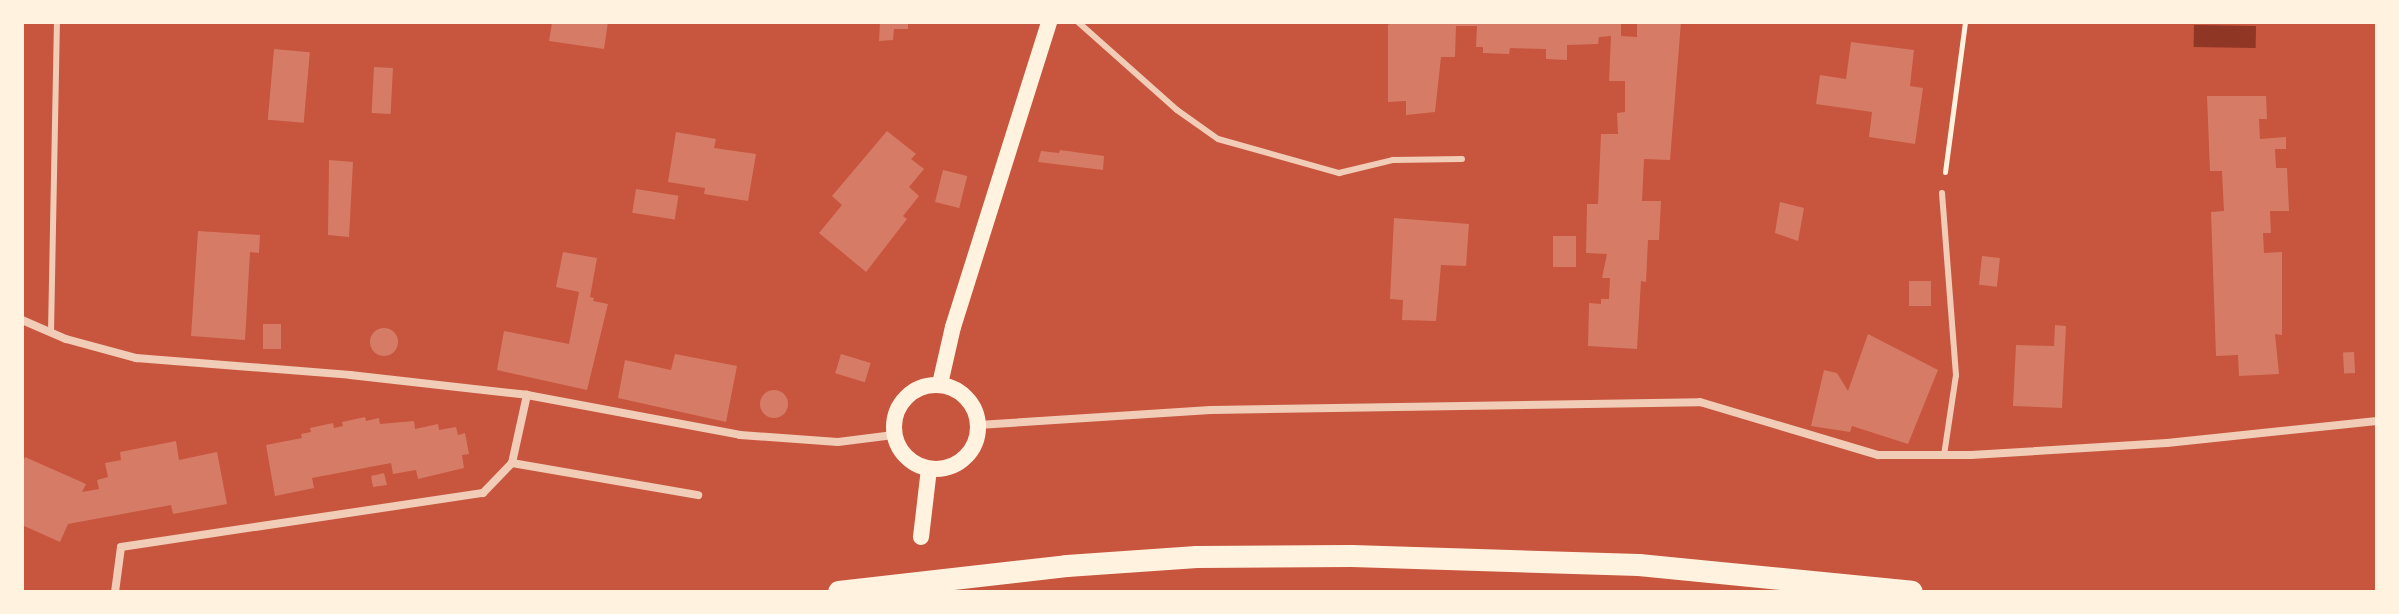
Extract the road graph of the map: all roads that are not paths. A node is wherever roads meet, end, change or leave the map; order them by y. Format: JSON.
{"nodes":[{"id":1,"x":57,"y":22,"type":"edge"},
{"id":2,"x":1049,"y":22,"type":"edge"},
{"id":3,"x":1078,"y":22,"type":"edge"},
{"id":4,"x":1462,"y":159,"type":"dead end"},
{"id":5,"x":1942,"y":193,"type":"road end"},
{"id":6,"x":22,"y":320,"type":"edge"},
{"id":7,"x":51,"y":332,"type":"junction"},
{"id":8,"x":940,"y":384,"type":"junction"},
{"id":9,"x":527,"y":395,"type":"junction"},
{"id":10,"x":2377,"y":421,"type":"edge"},
{"id":11,"x":978,"y":425,"type":"junction"},
{"id":12,"x":894,"y":435,"type":"junction"},
{"id":13,"x":1944,"y":455,"type":"junction"},
{"id":14,"x":512,"y":463,"type":"junction"},
{"id":15,"x":929,"y":469,"type":"junction"},
{"id":16,"x":698,"y":495,"type":"dead end"},
{"id":17,"x":921,"y":537,"type":"dead end"},
{"id":18,"x":115,"y":592,"type":"edge"},
{"id":19,"x":839,"y":592,"type":"edge"},
{"id":20,"x":1912,"y":592,"type":"edge"}],
"edges":[{"from":1,"to":7,"type":"lane"},
{"from":2,"to":8,"type":"main road"},
{"from":3,"to":4,"type":"lane"},
{"from":5,"to":13,"type":"lane"},
{"from":6,"to":7,"type":"street"},
{"from":7,"to":9,"type":"street"},
{"from":8,"to":11,"type":"main road"},
{"from":8,"to":12,"type":"main road"},
{"from":9,"to":12,"type":"street"},
{"from":9,"to":14,"type":"street"},
{"from":10,"to":13,"type":"street"},
{"from":11,"to":13,"type":"street"},
{"from":11,"to":15,"type":"main road"},
{"from":12,"to":15,"type":"main road"},
{"from":14,"to":16,"type":"street"},
{"from":14,"to":18,"type":"street"},
{"from":15,"to":17,"type":"main road"},
{"from":19,"to":20,"type":"highway"}]}
